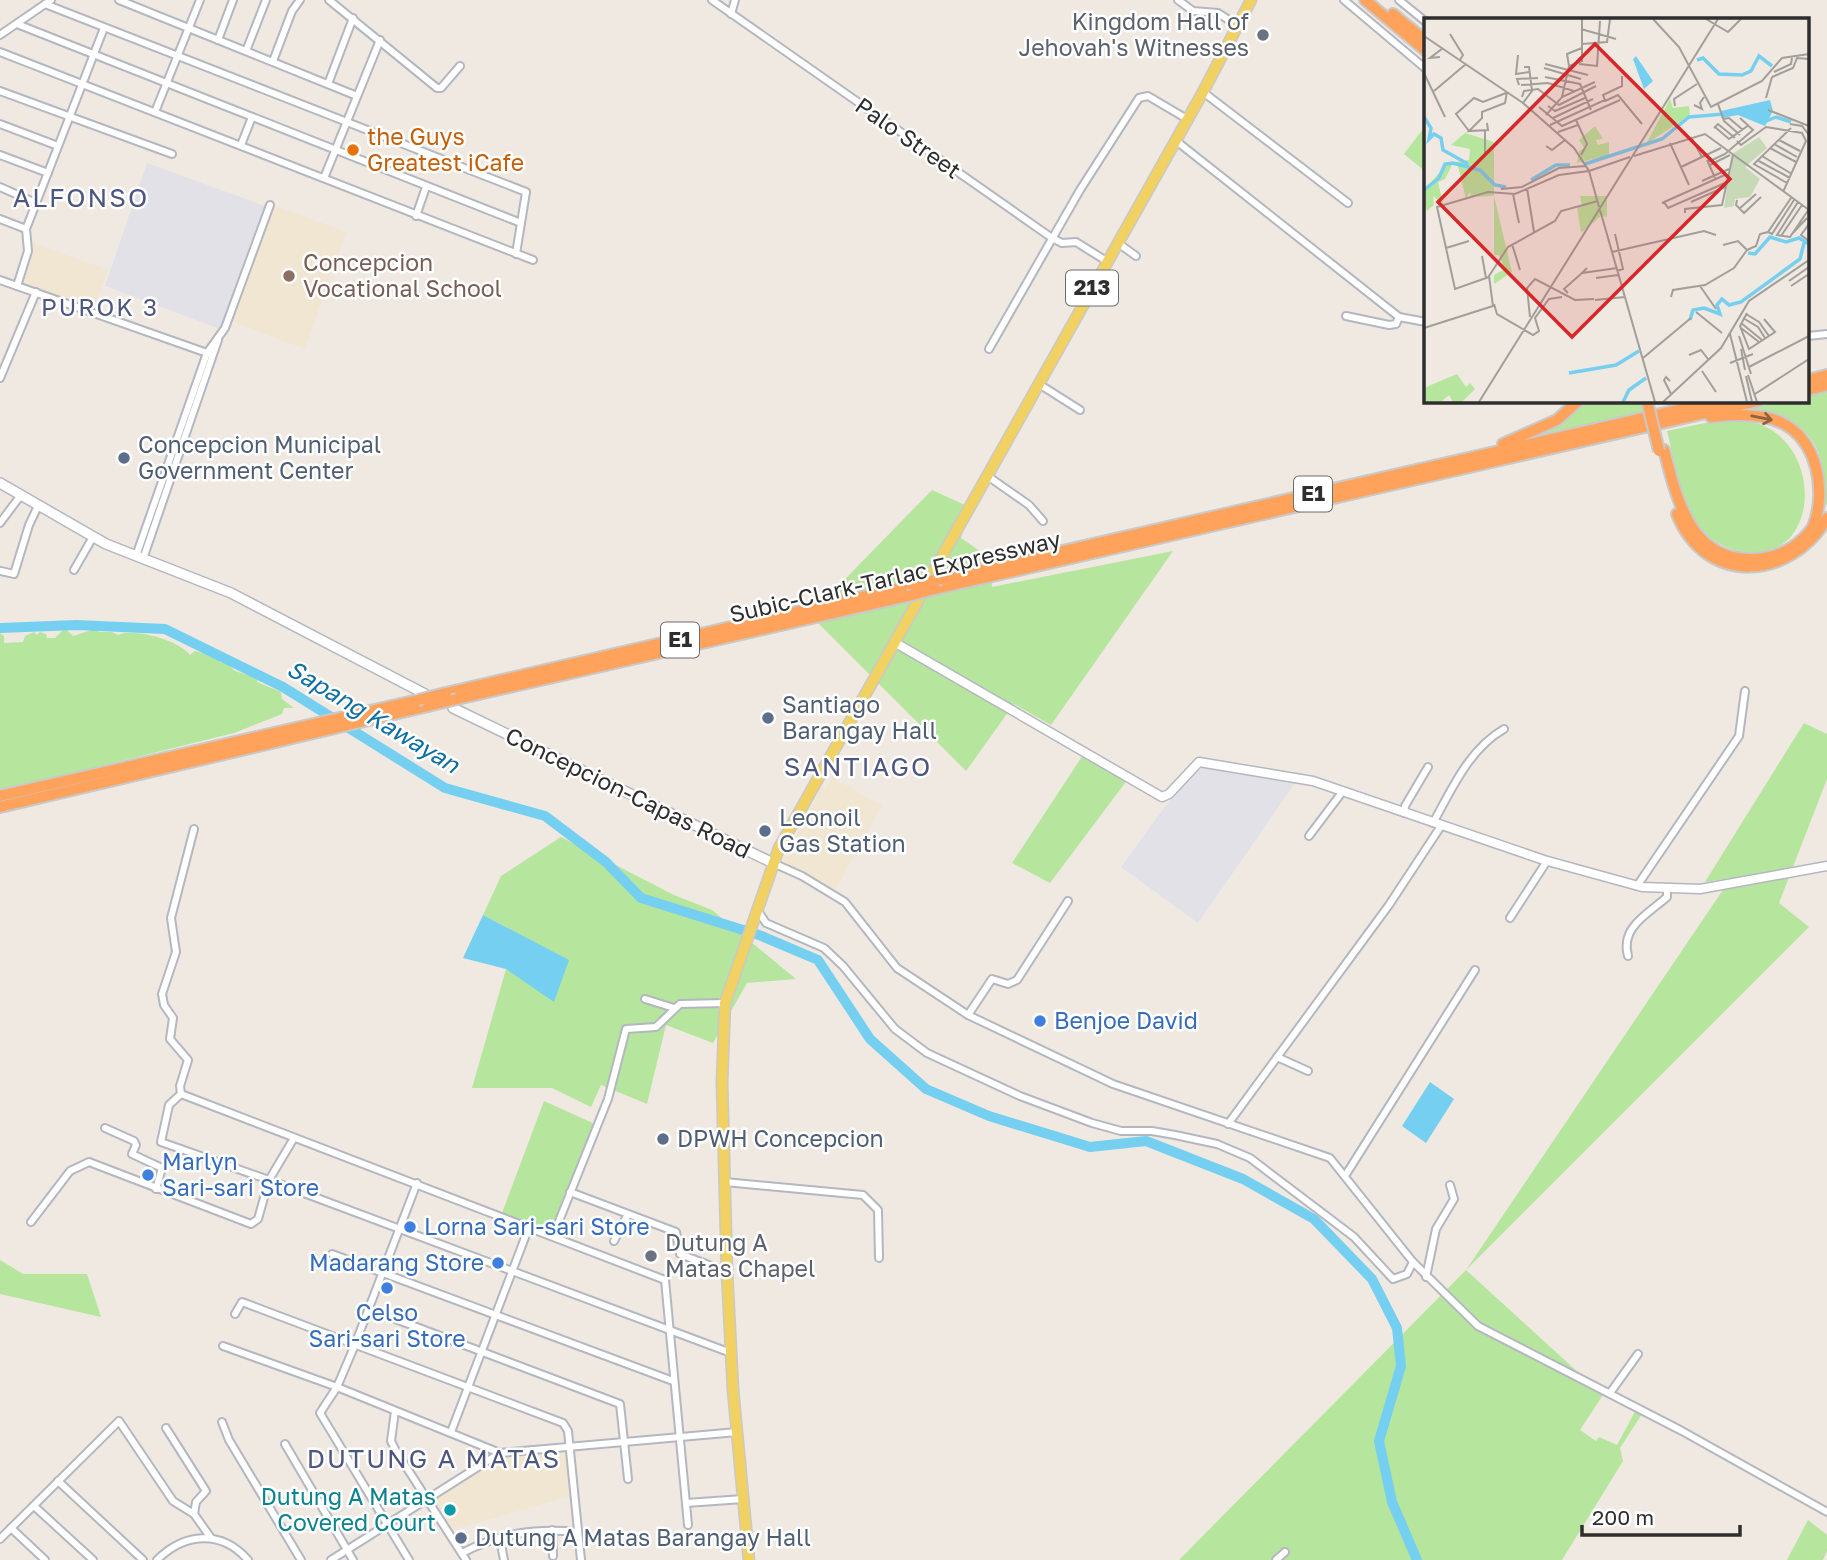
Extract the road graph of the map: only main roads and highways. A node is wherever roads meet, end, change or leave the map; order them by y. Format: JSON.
{"nodes":[{"id":1,"x":1251,"y":0,"type":"edge"},
{"id":2,"x":1365,"y":0,"type":"edge"},
{"id":3,"x":1376,"y":0,"type":"edge"},
{"id":4,"x":1424,"y":39,"type":"edge"},
{"id":5,"x":1424,"y":49,"type":"edge"},
{"id":6,"x":1827,"y":385,"type":"edge"},
{"id":7,"x":1810,"y":389,"type":"edge"},
{"id":8,"x":1577,"y":402,"type":"edge"},
{"id":9,"x":1647,"y":402,"type":"edge"},
{"id":10,"x":1653,"y":402,"type":"edge"},
{"id":11,"x":1713,"y":402,"type":"edge"},
{"id":12,"x":1754,"y":402,"type":"edge"},
{"id":13,"x":1670,"y":421,"type":"junction"},
{"id":14,"x":1661,"y":450,"type":"junction"},
{"id":15,"x":1468,"y":458,"type":"junction"},
{"id":16,"x":0,"y":483,"type":"edge"},
{"id":17,"x":1827,"y":518,"type":"edge"},
{"id":18,"x":936,"y":581,"type":"junction"},
{"id":19,"x":913,"y":593,"type":"junction"},
{"id":20,"x":424,"y":700,"type":"junction"},
{"id":21,"x":455,"y":704,"type":"junction"},
{"id":22,"x":294,"y":733,"type":"junction"},
{"id":23,"x":0,"y":796,"type":"edge"},
{"id":24,"x":0,"y":807,"type":"edge"},
{"id":25,"x":773,"y":863,"type":"junction"},
{"id":26,"x":749,"y":1560,"type":"edge"}],
"edges":[{"from":1,"to":18,"type":"main road","number":"213"},
{"from":2,"to":5,"type":"highway"},
{"from":3,"to":4,"type":"highway"},
{"from":6,"to":7,"type":"highway"},
{"from":8,"to":15,"type":"highway"},
{"from":9,"to":14,"type":"highway","bridge":true},
{"from":10,"to":14,"type":"highway"},
{"from":11,"to":15,"type":"highway","name":"Subic-Clark-Tarlac Expressway","number":"E1"},
{"from":12,"to":13,"type":"highway","name":"Subic-Clark-Tarlac Expressway","number":"E1"},
{"from":13,"to":14,"type":"highway","one_way":true},
{"from":13,"to":18,"type":"highway","name":"Subic-Clark-Tarlac Expressway","number":"E1"},
{"from":14,"to":17,"type":"highway"},
{"from":15,"to":18,"type":"highway","name":"Subic-Clark-Tarlac Expressway","number":"E1"},
{"from":16,"to":20,"type":"main road"},
{"from":18,"to":19,"type":"highway","name":"Subic-Clark-Tarlac Expressway","number":"E1","bridge":true},
{"from":19,"to":20,"type":"highway","name":"Subic-Clark-Tarlac Expressway","number":"E1","bridge":true},
{"from":19,"to":21,"type":"highway","name":"Subic-Clark-Tarlac Expressway","number":"E1"},
{"from":19,"to":25,"type":"main road"},
{"from":20,"to":21,"type":"highway","name":"Subic-Clark-Tarlac Expressway","number":"E1","bridge":true},
{"from":20,"to":22,"type":"highway","name":"Subic-Clark-Tarlac Expressway","number":"E1"},
{"from":20,"to":22,"type":"highway","name":"Subic-Clark-Tarlac Expressway","number":"E1"},
{"from":21,"to":25,"type":"main road","name":"Concepcion-Capas Road"},
{"from":22,"to":23,"type":"highway","name":"Subic-Clark-Tarlac Expressway","number":"E1"},
{"from":22,"to":24,"type":"highway","name":"Subic-Clark-Tarlac Expressway","number":"E1"},
{"from":25,"to":26,"type":"main road","name":"Concepcion-Capas Road"}]}
